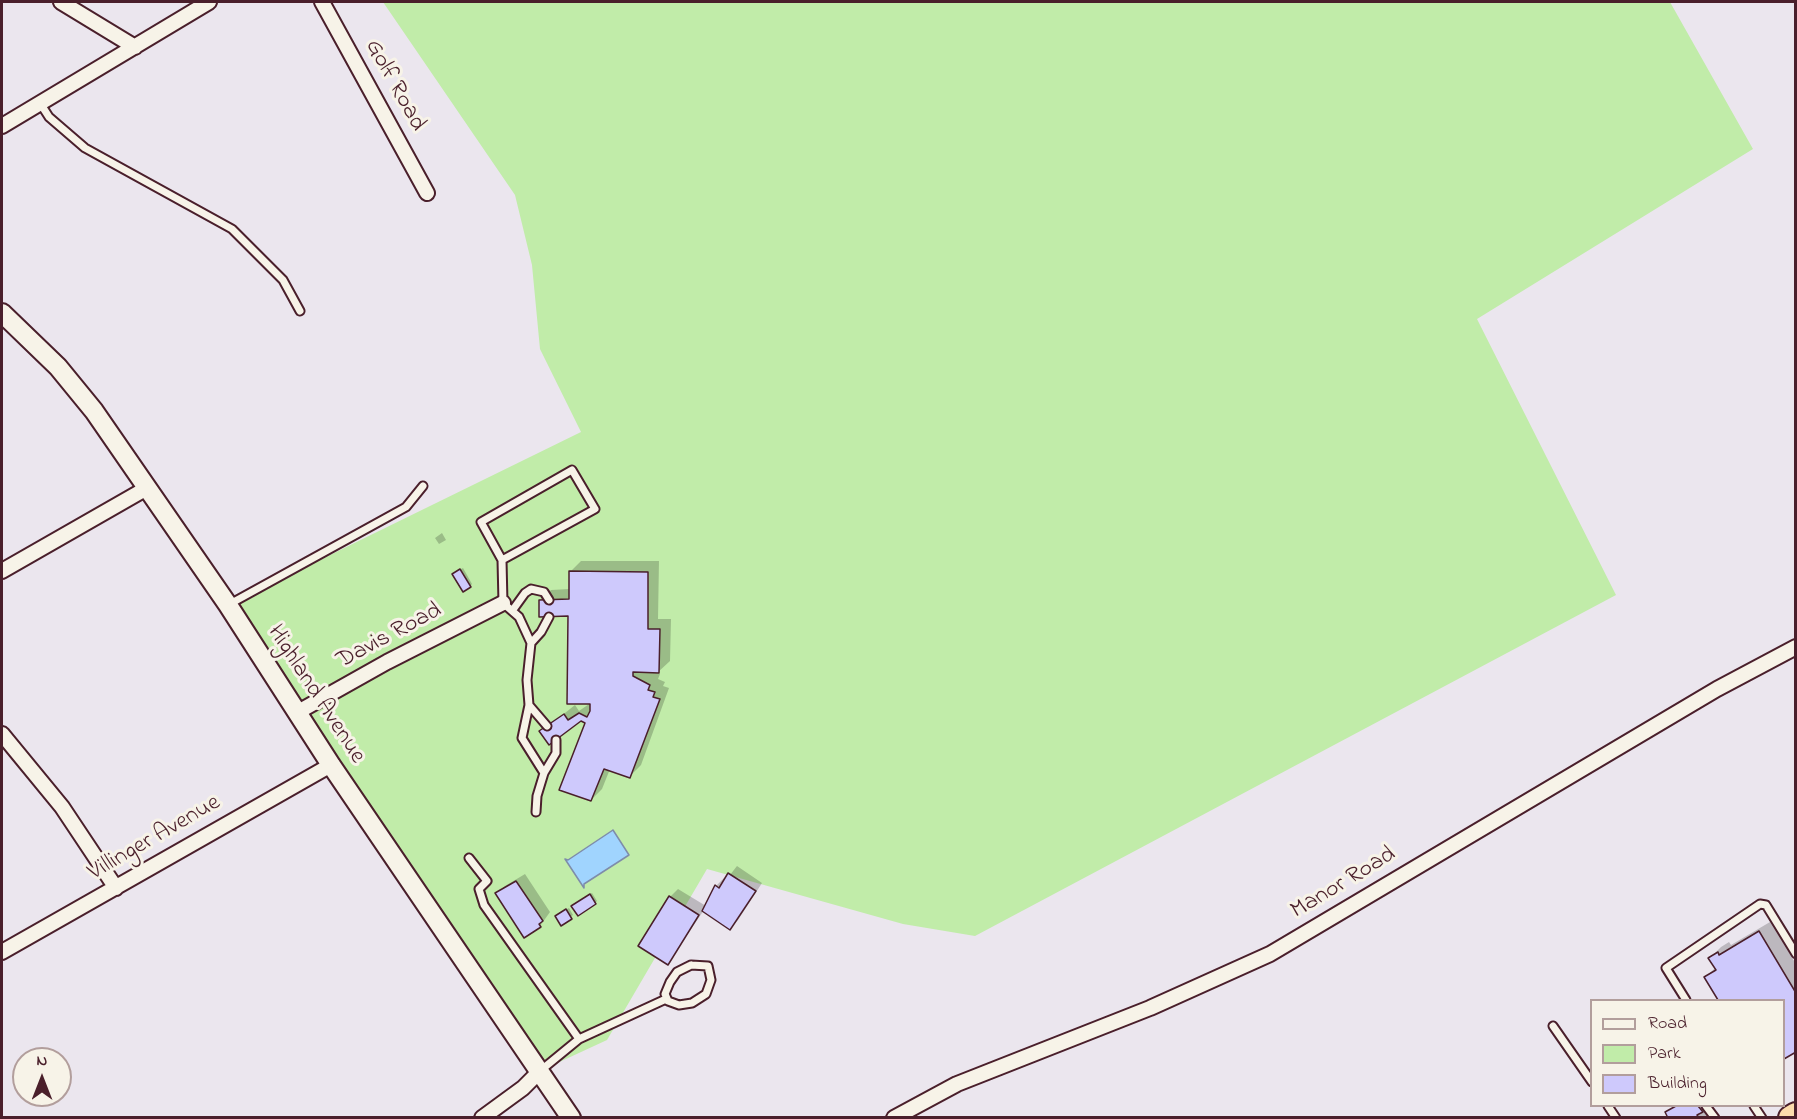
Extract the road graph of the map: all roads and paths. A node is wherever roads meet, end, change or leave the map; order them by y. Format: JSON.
{"nodes":[{"id":1,"x":61,"y":2,"type":"edge"},
{"id":2,"x":209,"y":2,"type":"edge"},
{"id":3,"x":322,"y":2,"type":"edge"},
{"id":4,"x":135,"y":47,"type":"junction"},
{"id":5,"x":40,"y":103,"type":"junction"},
{"id":6,"x":2,"y":126,"type":"edge"},
{"id":7,"x":427,"y":193,"type":"dead end"},
{"id":8,"x":300,"y":310,"type":"dead end"},
{"id":9,"x":2,"y":313,"type":"edge"},
{"id":10,"x":423,"y":486,"type":"dead end"},
{"id":11,"x":147,"y":488,"type":"junction"},
{"id":12,"x":502,"y":560,"type":"junction"},
{"id":13,"x":2,"y":571,"type":"edge"},
{"id":14,"x":549,"y":600,"type":"dead end"},
{"id":15,"x":228,"y":604,"type":"junction"},
{"id":16,"x":508,"y":607,"type":"junction"},
{"id":17,"x":549,"y":617,"type":"dead end"},
{"id":18,"x":531,"y":643,"type":"junction"},
{"id":19,"x":1796,"y":647,"type":"edge"},
{"id":20,"x":529,"y":705,"type":"junction"},
{"id":21,"x":298,"y":712,"type":"junction"},
{"id":22,"x":547,"y":726,"type":"dead end"},
{"id":23,"x":2,"y":734,"type":"edge"},
{"id":24,"x":556,"y":740,"type":"dead end"},
{"id":25,"x":331,"y":765,"type":"junction"},
{"id":26,"x":544,"y":773,"type":"junction"},
{"id":27,"x":536,"y":812,"type":"dead end"},
{"id":28,"x":469,"y":858,"type":"dead end"},
{"id":29,"x":116,"y":888,"type":"junction"},
{"id":30,"x":2,"y":952,"type":"edge"},
{"id":31,"x":1796,"y":954,"type":"edge"},
{"id":32,"x":666,"y":999,"type":"junction"},
{"id":33,"x":1685,"y":999,"type":"edge"},
{"id":34,"x":1553,"y":1026,"type":"dead end"},
{"id":35,"x":579,"y":1039,"type":"junction"},
{"id":36,"x":540,"y":1071,"type":"junction"},
{"id":37,"x":1590,"y":1079,"type":"edge"},
{"id":38,"x":1796,"y":1114,"type":"edge"},
{"id":39,"x":482,"y":1118,"type":"edge"},
{"id":40,"x":571,"y":1118,"type":"edge"},
{"id":41,"x":894,"y":1118,"type":"edge"},
{"id":42,"x":1791,"y":1118,"type":"edge"}],
"edges":[{"from":1,"to":4,"type":"street"},
{"from":2,"to":4,"type":"street"},
{"from":3,"to":7,"type":"street","name":"Golf Road"},
{"from":4,"to":5,"type":"street"},
{"from":5,"to":6,"type":"street"},
{"from":5,"to":8,"type":"lane"},
{"from":9,"to":11,"type":"street","name":"Highland Avenue"},
{"from":10,"to":15,"type":"lane"},
{"from":11,"to":13,"type":"street"},
{"from":11,"to":15,"type":"street","name":"Highland Avenue"},
{"from":12,"to":12,"type":"lane"},
{"from":12,"to":16,"type":"lane"},
{"from":14,"to":16,"type":"lane"},
{"from":15,"to":21,"type":"street","name":"Highland Avenue"},
{"from":16,"to":18,"type":"lane"},
{"from":16,"to":21,"type":"street","name":"Davis Road"},
{"from":17,"to":18,"type":"lane"},
{"from":18,"to":20,"type":"lane"},
{"from":19,"to":41,"type":"street","name":"Manor Road"},
{"from":20,"to":22,"type":"lane"},
{"from":20,"to":26,"type":"lane"},
{"from":21,"to":25,"type":"street","name":"Highland Avenue"},
{"from":23,"to":29,"type":"street"},
{"from":24,"to":26,"type":"lane"},
{"from":25,"to":29,"type":"street","name":"Villinger Avenue"},
{"from":25,"to":36,"type":"street","name":"Highland Avenue"},
{"from":26,"to":27,"type":"lane"},
{"from":28,"to":35,"type":"lane"},
{"from":29,"to":30,"type":"street","name":"Villinger Avenue"},
{"from":31,"to":33,"type":"lane"},
{"from":32,"to":32,"type":"lane"},
{"from":32,"to":35,"type":"lane"},
{"from":34,"to":37,"type":"lane"},
{"from":35,"to":36,"type":"lane"},
{"from":36,"to":39,"type":"street"},
{"from":36,"to":40,"type":"street","name":"Highland Avenue"},
{"from":38,"to":42,"type":"highway"}]}
